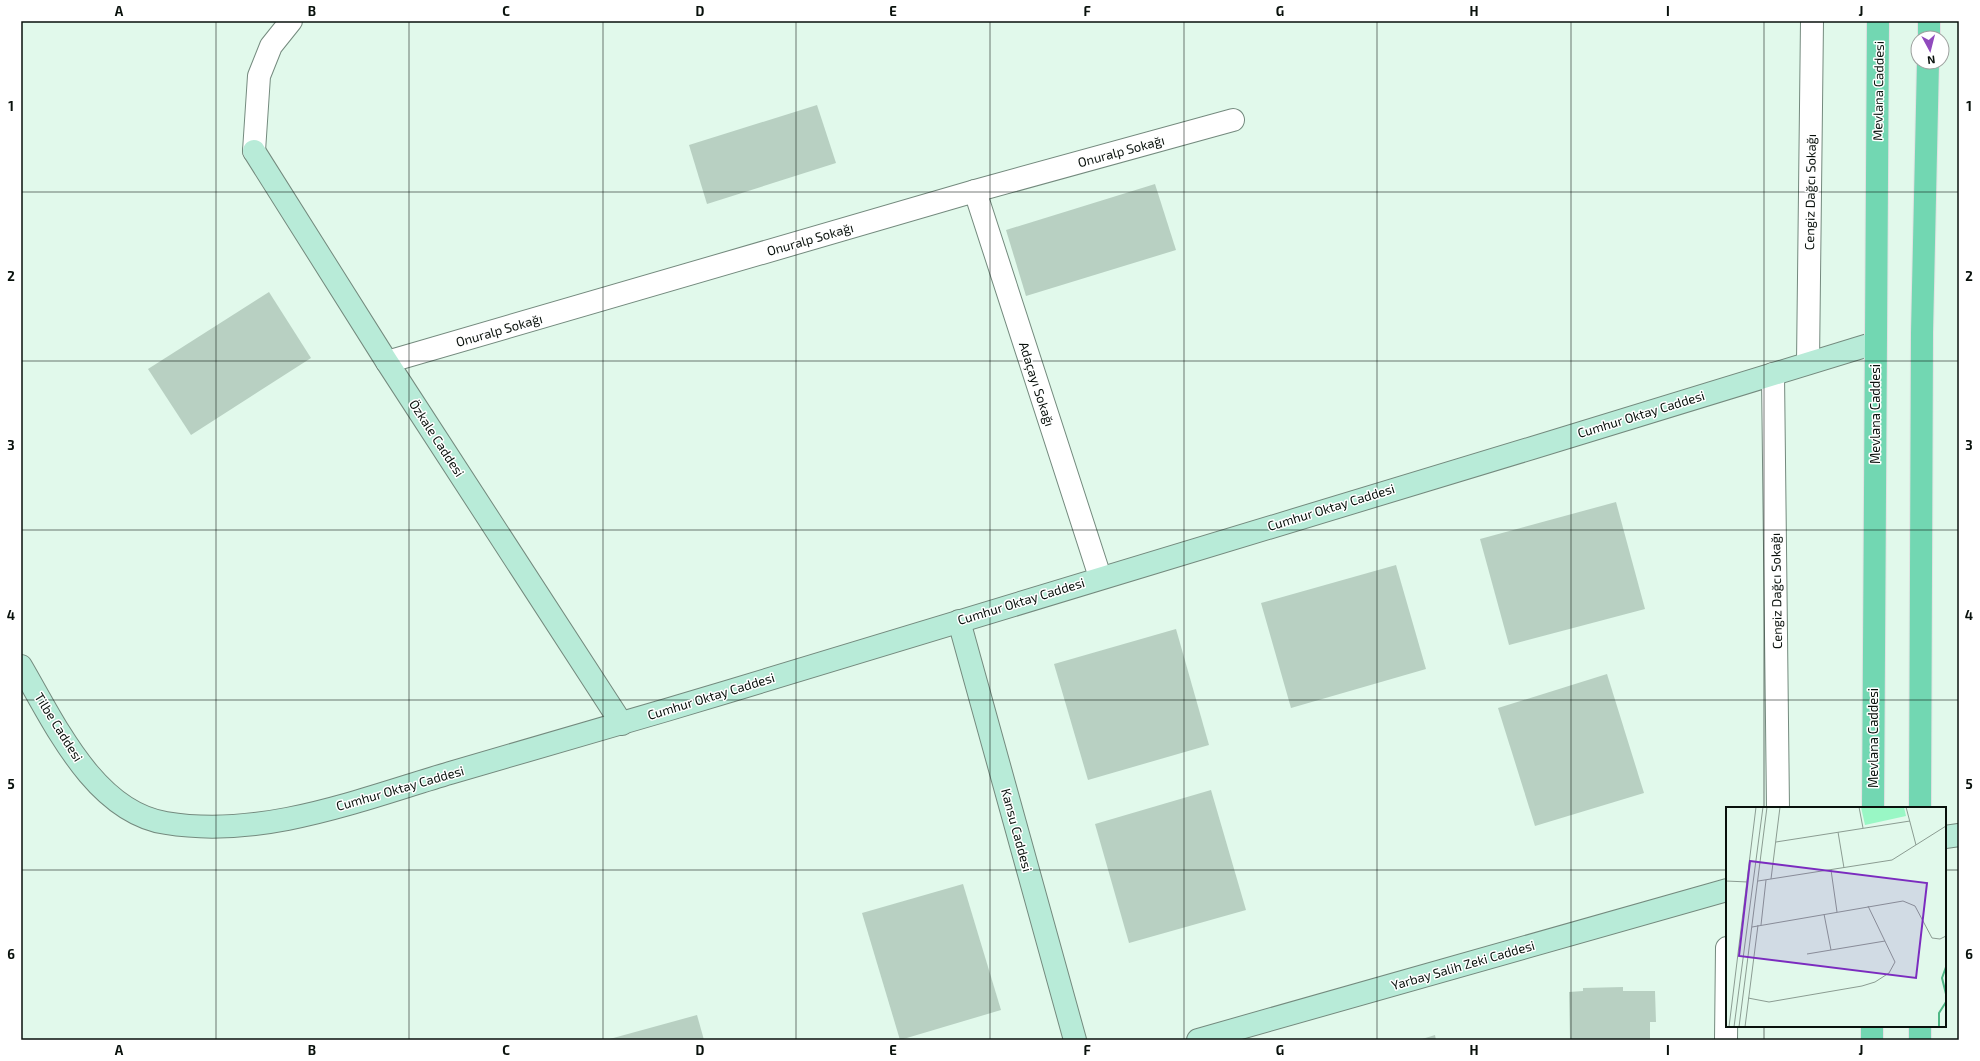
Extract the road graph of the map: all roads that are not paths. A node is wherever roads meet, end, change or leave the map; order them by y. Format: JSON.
{"nodes":[{"id":1,"x":291,"y":21,"type":"edge"},
{"id":2,"x":1812,"y":21,"type":"edge"},
{"id":3,"x":1878,"y":21,"type":"edge"},
{"id":4,"x":1928,"y":70,"type":"edge"},
{"id":5,"x":1233,"y":120,"type":"dead end"},
{"id":6,"x":975,"y":191,"type":"junction"},
{"id":7,"x":1875,"y":343,"type":"junction"},
{"id":8,"x":387,"y":362,"type":"junction"},
{"id":9,"x":1808,"y":364,"type":"junction"},
{"id":10,"x":1773,"y":374,"type":"junction"},
{"id":11,"x":1100,"y":577,"type":"junction"},
{"id":12,"x":959,"y":621,"type":"junction"},
{"id":13,"x":21,"y":666,"type":"edge"},
{"id":14,"x":622,"y":724,"type":"junction"},
{"id":15,"x":1778,"y":807,"type":"edge"},
{"id":16,"x":1873,"y":807,"type":"edge"},
{"id":17,"x":1920,"y":807,"type":"edge"},
{"id":18,"x":161,"y":823,"type":"joint"},
{"id":19,"x":1959,"y":835,"type":"edge"},
{"id":20,"x":1946,"y":837,"type":"edge"},
{"id":21,"x":1726,"y":890,"type":"edge"},
{"id":22,"x":1726,"y":1027,"type":"edge"},
{"id":23,"x":1872,"y":1027,"type":"edge"},
{"id":24,"x":1920,"y":1027,"type":"edge"},
{"id":25,"x":1075,"y":1040,"type":"edge"},
{"id":26,"x":1198,"y":1040,"type":"edge"},
{"id":27,"x":1726,"y":1040,"type":"edge"},
{"id":28,"x":1872,"y":1040,"type":"edge"},
{"id":29,"x":1920,"y":1040,"type":"edge"}],
"edges":[{"from":1,"to":8,"type":"street","name":"Özkale Caddesi"},
{"from":2,"to":9,"type":"street","name":"Cengiz Dağcı Sokağı"},
{"from":3,"to":7,"type":"main road","name":"Mevlana Caddesi"},
{"from":4,"to":17,"type":"main road"},
{"from":5,"to":6,"type":"street","name":"Onuralp Sokağı"},
{"from":6,"to":8,"type":"street","name":"Onuralp Sokağı"},
{"from":6,"to":11,"type":"street","name":"Adaçayı Sokağı"},
{"from":7,"to":9,"type":"street","name":"Cumhur Oktay Caddesi"},
{"from":7,"to":16,"type":"main road","name":"Mevlana Caddesi"},
{"from":8,"to":14,"type":"street","name":"Özkale Caddesi"},
{"from":9,"to":10,"type":"street","name":"Cumhur Oktay Caddesi"},
{"from":10,"to":11,"type":"street","name":"Cumhur Oktay Caddesi"},
{"from":10,"to":15,"type":"street","name":"Cengiz Dağcı Sokağı"},
{"from":11,"to":12,"type":"street","name":"Cumhur Oktay Caddesi"},
{"from":12,"to":14,"type":"street","name":"Cumhur Oktay Caddesi"},
{"from":12,"to":25,"type":"street","name":"Kansu Caddesi"},
{"from":13,"to":18,"type":"street","name":"Tilbe Caddesi"},
{"from":14,"to":18,"type":"street","name":"Cumhur Oktay Caddesi"},
{"from":19,"to":20,"type":"street"},
{"from":21,"to":26,"type":"street","name":"Yarbay Salih Zeki Caddesi"},
{"from":22,"to":27,"type":"street"},
{"from":23,"to":28,"type":"main road"},
{"from":24,"to":29,"type":"main road"}]}
